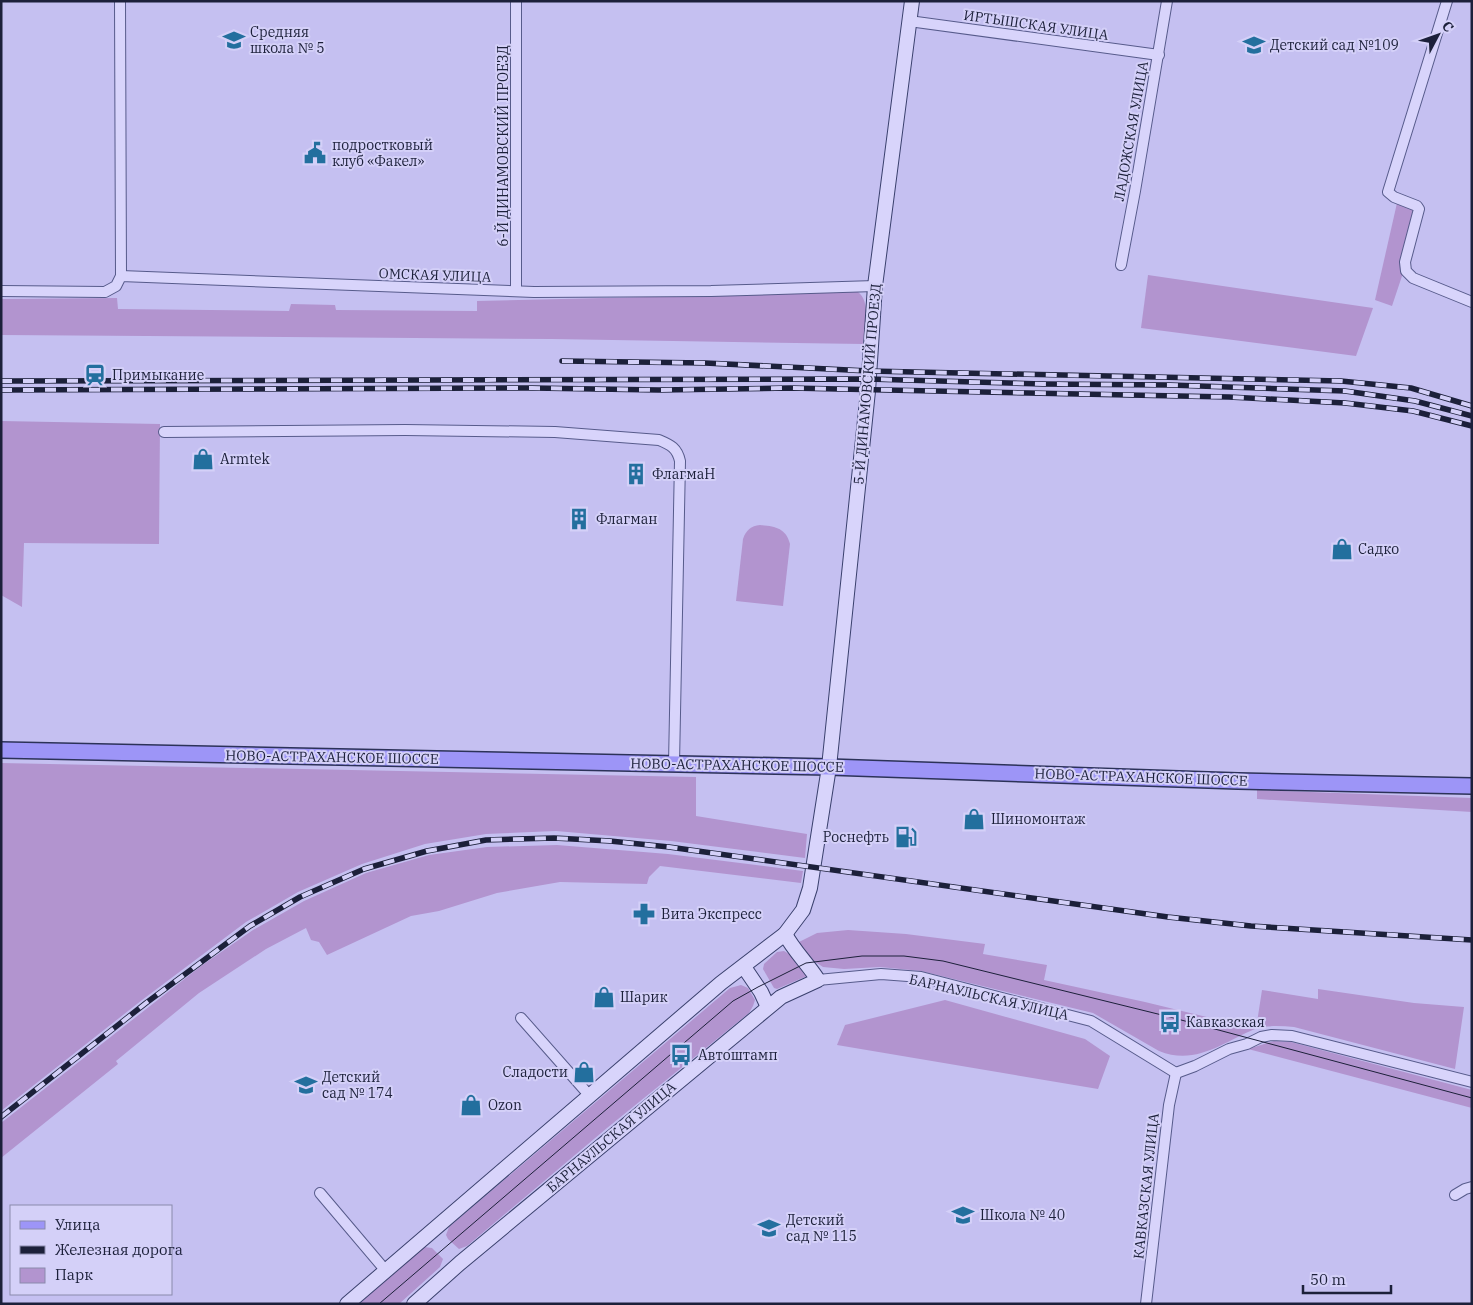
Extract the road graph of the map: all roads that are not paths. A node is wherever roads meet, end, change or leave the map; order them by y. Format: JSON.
{"nodes":[{"id":1,"x":120,"y":1,"type":"edge"},
{"id":2,"x":516,"y":1,"type":"edge"},
{"id":3,"x":912,"y":1,"type":"edge"},
{"id":4,"x":1167,"y":1,"type":"edge"},
{"id":5,"x":1447,"y":1,"type":"edge"},
{"id":6,"x":909,"y":21,"type":"junction"},
{"id":7,"x":1159,"y":55,"type":"junction"},
{"id":8,"x":1121,"y":265,"type":"dead end"},
{"id":9,"x":122,"y":276,"type":"junction"},
{"id":10,"x":875,"y":286,"type":"junction"},
{"id":11,"x":516,"y":290,"type":"junction"},
{"id":12,"x":1,"y":291,"type":"edge"},
{"id":13,"x":1472,"y":302,"type":"edge"},
{"id":14,"x":164,"y":432,"type":"dead end"},
{"id":15,"x":1,"y":750,"type":"edge"},
{"id":16,"x":674,"y":764,"type":"junction"},
{"id":17,"x":829,"y":767,"type":"junction"},
{"id":18,"x":1472,"y":786,"type":"edge"},
{"id":19,"x":785,"y":934,"type":"junction"},
{"id":20,"x":744,"y":967,"type":"junction"},
{"id":21,"x":818,"y":980,"type":"junction"},
{"id":22,"x":768,"y":1007,"type":"junction"},
{"id":23,"x":521,"y":1018,"type":"dead end"},
{"id":24,"x":1176,"y":1072,"type":"junction"},
{"id":25,"x":1472,"y":1082,"type":"edge"},
{"id":26,"x":589,"y":1095,"type":"junction"},
{"id":27,"x":1472,"y":1187,"type":"edge"},
{"id":28,"x":320,"y":1193,"type":"dead end"},
{"id":29,"x":1455,"y":1195,"type":"dead end"},
{"id":30,"x":386,"y":1271,"type":"junction"},
{"id":31,"x":347,"y":1304,"type":"edge"},
{"id":32,"x":414,"y":1304,"type":"edge"},
{"id":33,"x":1146,"y":1304,"type":"edge"}],
"edges":[{"from":1,"to":9,"type":"street"},
{"from":2,"to":11,"type":"street","name":"6-Й ДИНАМОВСКИЙ ПРОЕЗД"},
{"from":3,"to":6,"type":"street","name":"5-Й ДИНАМОВСКИЙ ПРОЕЗД"},
{"from":4,"to":7,"type":"street","name":"ЛАДОЖСКАЯ УЛИЦА"},
{"from":5,"to":13,"type":"street"},
{"from":6,"to":7,"type":"street","name":"ИРТЫШСКАЯ УЛИЦА"},
{"from":6,"to":10,"type":"street","name":"5-Й ДИНАМОВСКИЙ ПРОЕЗД"},
{"from":7,"to":8,"type":"street","name":"ЛАДОЖСКАЯ УЛИЦА"},
{"from":9,"to":11,"type":"street","name":"ОМСКАЯ УЛИЦА"},
{"from":9,"to":12,"type":"street"},
{"from":10,"to":11,"type":"street","name":"ОМСКАЯ УЛИЦА"},
{"from":10,"to":17,"type":"street","name":"5-Й ДИНАМОВСКИЙ ПРОЕЗД"},
{"from":14,"to":16,"type":"street"},
{"from":15,"to":16,"type":"main road","name":"НОВО-АСТРАХАНСКОЕ ШОССЕ"},
{"from":16,"to":17,"type":"main road","name":"НОВО-АСТРАХАНСКОЕ ШОССЕ"},
{"from":17,"to":18,"type":"main road","name":"НОВО-АСТРАХАНСКОЕ ШОССЕ"},
{"from":17,"to":19,"type":"street"},
{"from":19,"to":20,"type":"street"},
{"from":19,"to":21,"type":"street"},
{"from":20,"to":22,"type":"street"},
{"from":20,"to":26,"type":"street"},
{"from":21,"to":22,"type":"street","name":"БАРНАУЛЬСКАЯ УЛИЦА"},
{"from":21,"to":24,"type":"street","name":"БАРНАУЛЬСКАЯ УЛИЦА"},
{"from":22,"to":32,"type":"street","name":"БАРНАУЛЬСКАЯ УЛИЦА"},
{"from":23,"to":26,"type":"street"},
{"from":24,"to":25,"type":"street"},
{"from":24,"to":33,"type":"street","name":"КАВКАЗСКАЯ УЛИЦА"},
{"from":26,"to":30,"type":"street"},
{"from":27,"to":29,"type":"street"},
{"from":28,"to":30,"type":"street"},
{"from":30,"to":31,"type":"street"}]}
